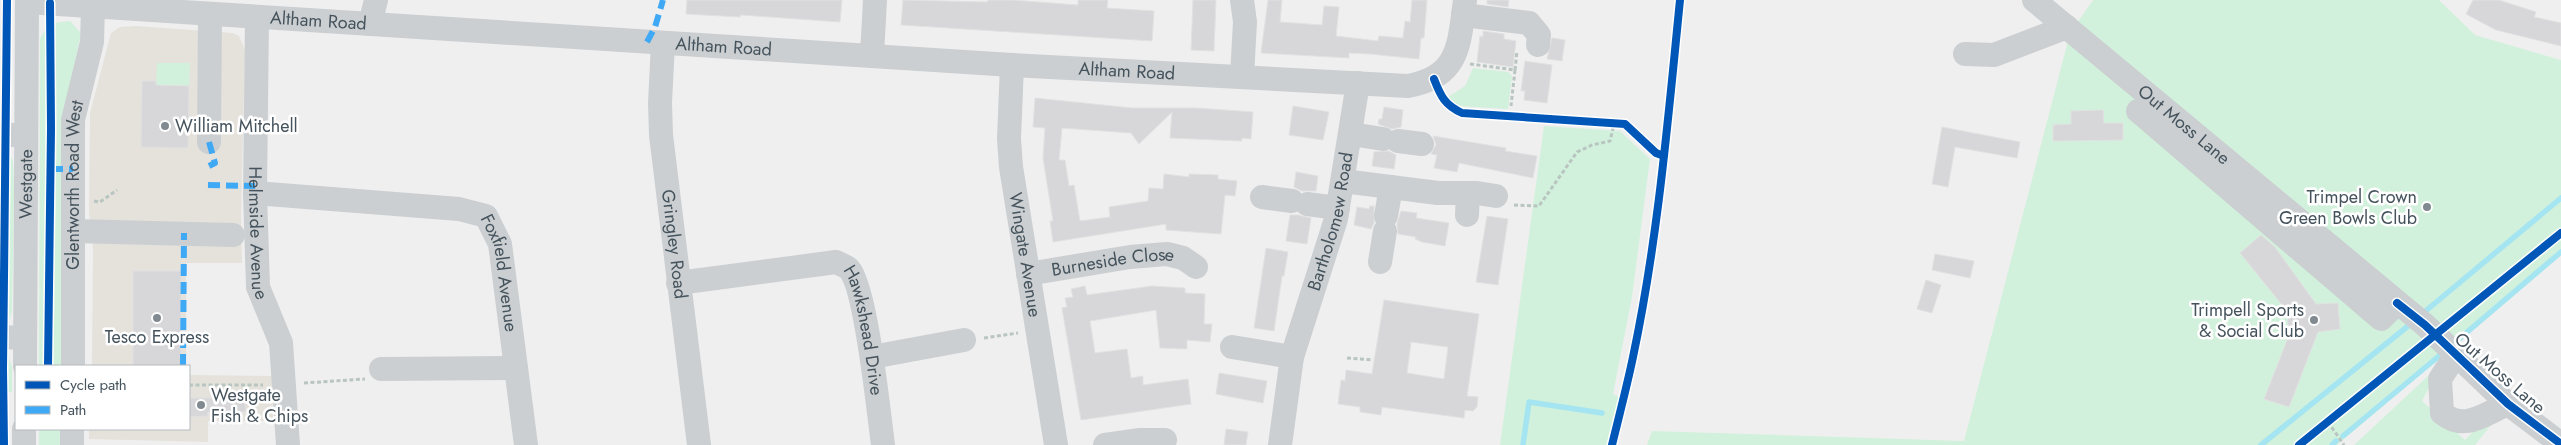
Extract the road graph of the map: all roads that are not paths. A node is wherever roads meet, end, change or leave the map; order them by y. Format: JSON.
{"nodes":[{"id":1,"x":376,"y":0,"type":"edge"},
{"id":2,"x":875,"y":0,"type":"edge"},
{"id":3,"x":1242,"y":0,"type":"edge"},
{"id":4,"x":2034,"y":0,"type":"edge"},
{"id":5,"x":28,"y":1,"type":"edge"},
{"id":6,"x":150,"y":5,"type":"edge"},
{"id":7,"x":93,"y":6,"type":"junction"},
{"id":8,"x":1464,"y":8,"type":"edge"},
{"id":9,"x":210,"y":14,"type":"junction"},
{"id":10,"x":257,"y":17,"type":"junction"},
{"id":11,"x":370,"y":24,"type":"junction"},
{"id":12,"x":2067,"y":27,"type":"junction"},
{"id":13,"x":663,"y":43,"type":"junction"},
{"id":14,"x":1538,"y":45,"type":"dead end"},
{"id":15,"x":1965,"y":54,"type":"dead end"},
{"id":16,"x":872,"y":55,"type":"junction"},
{"id":17,"x":1012,"y":64,"type":"junction"},
{"id":18,"x":1242,"y":76,"type":"junction"},
{"id":19,"x":1358,"y":83,"type":"junction"},
{"id":20,"x":2138,"y":111,"type":"dead end"},
{"id":21,"x":0,"y":134,"type":"edge"},
{"id":22,"x":1351,"y":134,"type":"junction"},
{"id":23,"x":26,"y":136,"type":"junction"},
{"id":24,"x":208,"y":142,"type":"dead end"},
{"id":25,"x":1422,"y":144,"type":"dead end"},
{"id":26,"x":1343,"y":182,"type":"junction"},
{"id":27,"x":1391,"y":187,"type":"junction"},
{"id":28,"x":255,"y":194,"type":"junction"},
{"id":29,"x":1496,"y":196,"type":"road end"},
{"id":30,"x":1262,"y":197,"type":"dead end"},
{"id":31,"x":1338,"y":208,"type":"junction"},
{"id":32,"x":73,"y":231,"type":"junction"},
{"id":33,"x":233,"y":235,"type":"dead end"},
{"id":34,"x":1380,"y":262,"type":"dead end"},
{"id":35,"x":1196,"y":267,"type":"dead end"},
{"id":36,"x":1028,"y":274,"type":"junction"},
{"id":37,"x":678,"y":283,"type":"junction"},
{"id":38,"x":2400,"y":305,"type":"junction"},
{"id":39,"x":0,"y":337,"type":"edge"},
{"id":40,"x":25,"y":338,"type":"junction"},
{"id":41,"x":964,"y":340,"type":"road end"},
{"id":42,"x":1232,"y":347,"type":"dead end"},
{"id":43,"x":2450,"y":351,"type":"junction"},
{"id":44,"x":872,"y":356,"type":"junction"},
{"id":45,"x":1292,"y":357,"type":"junction"},
{"id":46,"x":25,"y":365,"type":"edge"},
{"id":47,"x":73,"y":365,"type":"edge"},
{"id":48,"x":516,"y":368,"type":"junction"},
{"id":49,"x":381,"y":369,"type":"dead end"},
{"id":50,"x":2508,"y":404,"type":"junction"},
{"id":51,"x":24,"y":430,"type":"edge"},
{"id":52,"x":72,"y":430,"type":"edge"},
{"id":53,"x":1166,"y":440,"type":"dead end"},
{"id":54,"x":2561,"y":444,"type":"edge"},
{"id":55,"x":24,"y":445,"type":"edge"},
{"id":56,"x":72,"y":445,"type":"edge"},
{"id":57,"x":288,"y":445,"type":"edge"},
{"id":58,"x":526,"y":445,"type":"edge"},
{"id":59,"x":699,"y":445,"type":"edge"},
{"id":60,"x":883,"y":445,"type":"edge"},
{"id":61,"x":1056,"y":445,"type":"edge"},
{"id":62,"x":1105,"y":445,"type":"edge"},
{"id":63,"x":1280,"y":445,"type":"edge"}],
"edges":[{"from":1,"to":11,"type":"street"},
{"from":2,"to":16,"type":"street"},
{"from":3,"to":18,"type":"street"},
{"from":4,"to":12,"type":"street","name":"Out Moss Lane"},
{"from":5,"to":7,"type":"street","name":"Altham Road"},
{"from":5,"to":23,"type":"street","name":"Westgate"},
{"from":6,"to":7,"type":"street","name":"Altham Road"},
{"from":6,"to":9,"type":"street","name":"Altham Road"},
{"from":7,"to":32,"type":"street","name":"Glentworth Road West"},
{"from":8,"to":14,"type":"street"},
{"from":8,"to":19,"type":"street","name":"Altham Road"},
{"from":9,"to":10,"type":"street","name":"Altham Road"},
{"from":9,"to":24,"type":"street"},
{"from":10,"to":11,"type":"street","name":"Altham Road"},
{"from":10,"to":28,"type":"street","name":"Helmside Avenue"},
{"from":11,"to":13,"type":"street","name":"Altham Road"},
{"from":12,"to":15,"type":"street"},
{"from":12,"to":38,"type":"street","name":"Out Moss Lane"},
{"from":13,"to":16,"type":"street","name":"Altham Road"},
{"from":13,"to":37,"type":"street","name":"Gringley Road"},
{"from":16,"to":17,"type":"street","name":"Altham Road"},
{"from":17,"to":18,"type":"street","name":"Altham Road"},
{"from":17,"to":36,"type":"street","name":"Wingate Avenue"},
{"from":18,"to":19,"type":"street","name":"Altham Road"},
{"from":19,"to":22,"type":"street","name":"Bartholomew Road"},
{"from":20,"to":38,"type":"street"},
{"from":21,"to":23,"type":"street"},
{"from":22,"to":25,"type":"street"},
{"from":22,"to":26,"type":"street","name":"Bartholomew Road"},
{"from":23,"to":40,"type":"street","name":"Westgate"},
{"from":26,"to":27,"type":"street"},
{"from":26,"to":31,"type":"street","name":"Bartholomew Road"},
{"from":27,"to":29,"type":"street"},
{"from":27,"to":34,"type":"street"},
{"from":28,"to":48,"type":"street","name":"Foxfield Avenue"},
{"from":28,"to":57,"type":"street","name":"Helmside Avenue"},
{"from":30,"to":31,"type":"street"},
{"from":31,"to":45,"type":"street","name":"Bartholomew Road"},
{"from":32,"to":33,"type":"street"},
{"from":32,"to":47,"type":"street","name":"Glentworth Road West"},
{"from":35,"to":36,"type":"street","name":"Burneside Close"},
{"from":36,"to":61,"type":"street","name":"Wingate Avenue"},
{"from":37,"to":44,"type":"street","name":"Hawkshead Drive"},
{"from":37,"to":59,"type":"street","name":"Gringley Road"},
{"from":38,"to":43,"type":"street","name":"Out Moss Lane"},
{"from":39,"to":40,"type":"street"},
{"from":40,"to":46,"type":"street","name":"Westgate"},
{"from":41,"to":44,"type":"street"},
{"from":42,"to":45,"type":"street"},
{"from":43,"to":50,"type":"street","name":"Out Moss Lane"},
{"from":43,"to":50,"type":"street"},
{"from":44,"to":60,"type":"street","name":"Hawkshead Drive"},
{"from":45,"to":63,"type":"street","name":"Bartholomew Road"},
{"from":48,"to":49,"type":"street"},
{"from":48,"to":58,"type":"street","name":"Foxfield Avenue"},
{"from":50,"to":54,"type":"street","name":"Out Moss Lane"},
{"from":51,"to":55,"type":"street"},
{"from":52,"to":56,"type":"street"},
{"from":53,"to":62,"type":"street"}]}
